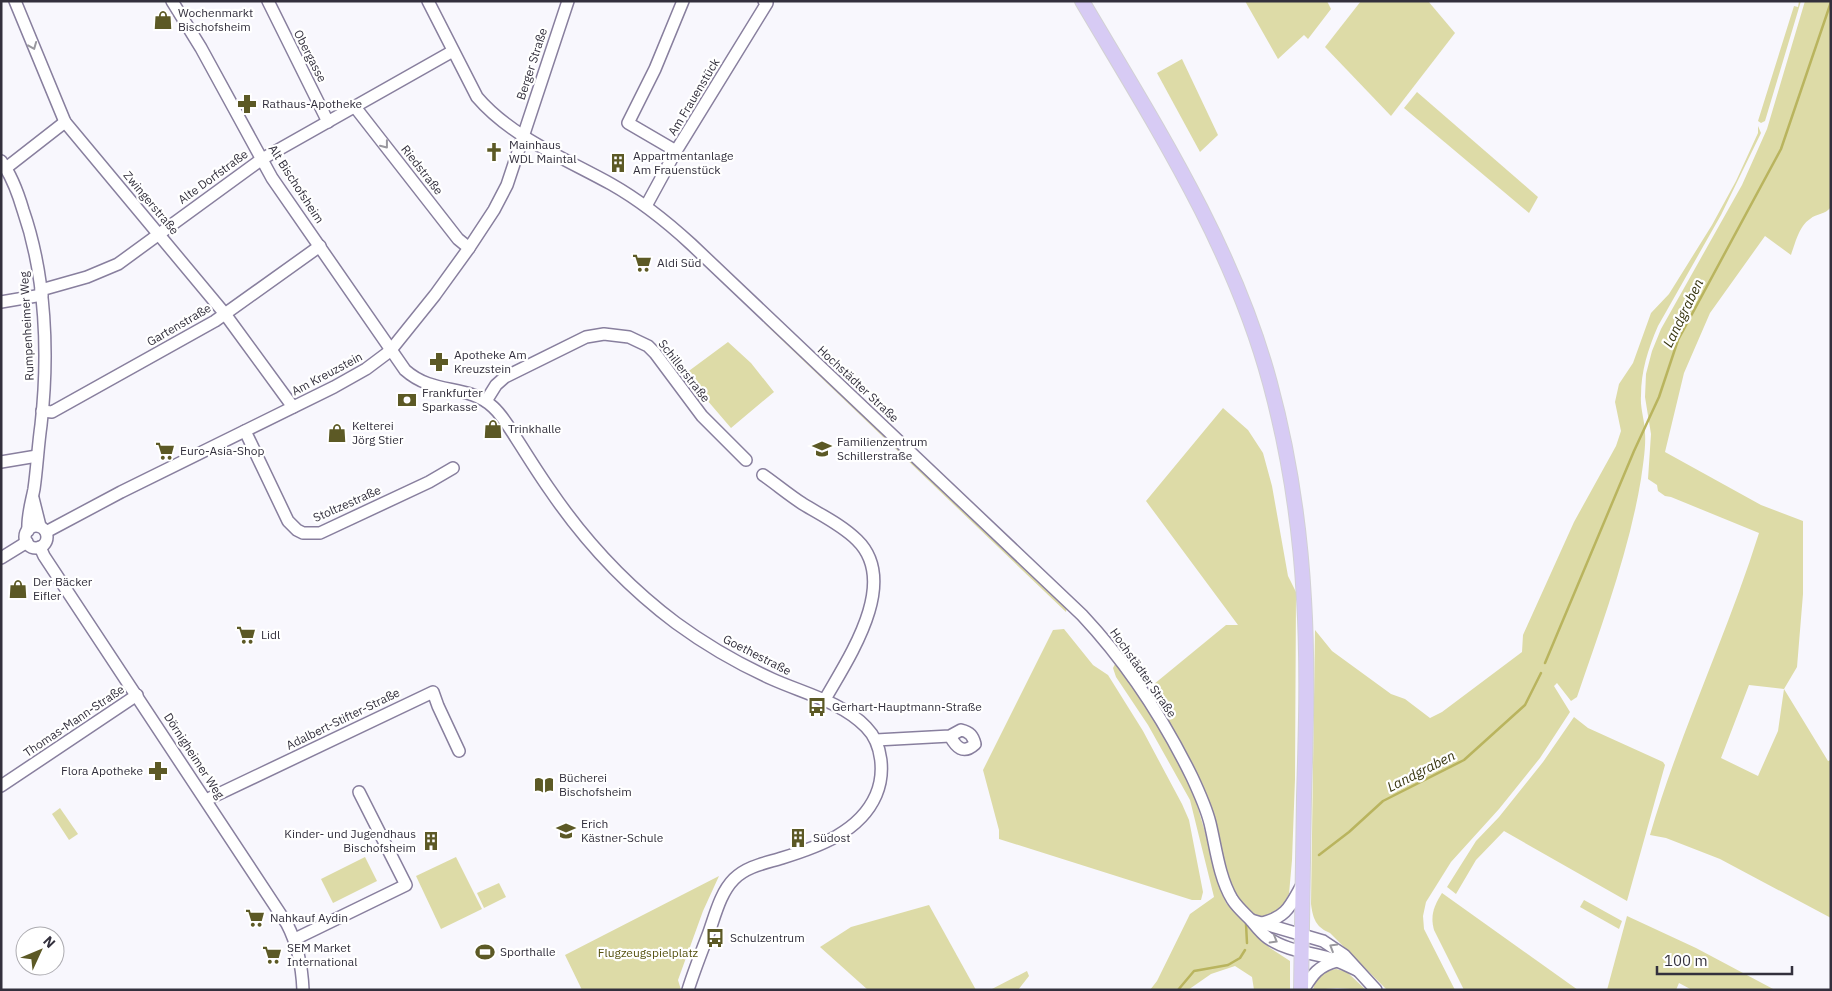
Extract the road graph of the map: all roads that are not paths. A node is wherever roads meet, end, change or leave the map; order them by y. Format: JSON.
{"nodes":[{"id":1,"x":15,"y":1,"type":"edge"},
{"id":2,"x":172,"y":1,"type":"edge"},
{"id":3,"x":268,"y":1,"type":"edge"},
{"id":4,"x":568,"y":1,"type":"edge"},
{"id":5,"x":683,"y":1,"type":"edge"},
{"id":6,"x":1082,"y":1,"type":"edge"},
{"id":7,"x":431,"y":2,"type":"edge"},
{"id":8,"x":765,"y":2,"type":"edge"},
{"id":9,"x":453,"y":51,"type":"junction"},
{"id":10,"x":355,"y":107,"type":"junction"},
{"id":11,"x":65,"y":122,"type":"junction"},
{"id":12,"x":328,"y":122,"type":"junction"},
{"id":13,"x":524,"y":135,"type":"junction"},
{"id":14,"x":676,"y":151,"type":"junction"},
{"id":15,"x":262,"y":159,"type":"junction"},
{"id":16,"x":4,"y":164,"type":"edge"},
{"id":17,"x":646,"y":206,"type":"junction"},
{"id":18,"x":160,"y":234,"type":"junction"},
{"id":19,"x":320,"y":246,"type":"junction"},
{"id":20,"x":469,"y":248,"type":"junction"},
{"id":21,"x":41,"y":293,"type":"junction"},
{"id":22,"x":1,"y":302,"type":"edge"},
{"id":23,"x":225,"y":314,"type":"junction"},
{"id":24,"x":390,"y":351,"type":"junction"},
{"id":25,"x":486,"y":401,"type":"junction"},
{"id":26,"x":293,"y":407,"type":"junction"},
{"id":27,"x":42,"y":411,"type":"junction"},
{"id":28,"x":245,"y":431,"type":"junction"},
{"id":29,"x":37,"y":456,"type":"junction"},
{"id":30,"x":746,"y":460,"type":"dead end"},
{"id":31,"x":1,"y":462,"type":"edge"},
{"id":32,"x":453,"y":468,"type":"dead end"},
{"id":33,"x":762,"y":474,"type":"dead end"},
{"id":34,"x":32,"y":496,"type":"junction"},
{"id":35,"x":43,"y":529,"type":"junction"},
{"id":36,"x":27,"y":536,"type":"junction"},
{"id":37,"x":40,"y":547,"type":"junction"},
{"id":38,"x":1,"y":558,"type":"edge"},
{"id":39,"x":137,"y":695,"type":"junction"},
{"id":40,"x":824,"y":701,"type":"junction"},
{"id":41,"x":950,"y":736,"type":"dead end"},
{"id":42,"x":876,"y":740,"type":"junction"},
{"id":43,"x":459,"y":751,"type":"dead end"},
{"id":44,"x":1,"y":786,"type":"edge"},
{"id":45,"x":359,"y":792,"type":"dead end"},
{"id":46,"x":206,"y":800,"type":"junction"},
{"id":47,"x":1302,"y":884,"type":"junction"},
{"id":48,"x":1257,"y":922,"type":"junction"},
{"id":49,"x":1302,"y":935,"type":"junction"},
{"id":50,"x":295,"y":939,"type":"junction"},
{"id":51,"x":1302,"y":953,"type":"junction"},
{"id":52,"x":1337,"y":961,"type":"junction"},
{"id":53,"x":1357,"y":970,"type":"junction"},
{"id":54,"x":303,"y":990,"type":"edge"},
{"id":55,"x":688,"y":990,"type":"edge"},
{"id":56,"x":1302,"y":990,"type":"edge"},
{"id":57,"x":1376,"y":990,"type":"edge"}],
"edges":[{"from":1,"to":11,"type":"street","name":"Zwingerstraße","one_way":true},
{"from":2,"to":15,"type":"street","name":"Alt Bischofsheim"},
{"from":3,"to":12,"type":"street","name":"Obergasse"},
{"from":4,"to":13,"type":"street","name":"Berger Straße"},
{"from":5,"to":14,"type":"street"},
{"from":6,"to":47,"type":"main road"},
{"from":7,"to":9,"type":"street","name":"Hochstädter Straße"},
{"from":8,"to":14,"type":"street","name":"Am Frauenstück"},
{"from":9,"to":10,"type":"street","name":"Alte Dorfstraße"},
{"from":9,"to":13,"type":"street","name":"Hochstädter Straße"},
{"from":10,"to":12,"type":"street","name":"Alte Dorfstraße"},
{"from":10,"to":20,"type":"street","name":"Riedstraße","one_way":true},
{"from":11,"to":16,"type":"street"},
{"from":11,"to":18,"type":"street","name":"Zwingerstraße"},
{"from":12,"to":15,"type":"street","name":"Alte Dorfstraße"},
{"from":13,"to":17,"type":"street","name":"Hochstädter Straße"},
{"from":13,"to":20,"type":"street","name":"Am Kreuzstein"},
{"from":14,"to":17,"type":"street","name":"Am Frauenstück"},
{"from":15,"to":18,"type":"street","name":"Alte Dorfstraße"},
{"from":15,"to":19,"type":"street","name":"Alt Bischofsheim"},
{"from":16,"to":21,"type":"street","name":"Rumpenheimer Weg"},
{"from":17,"to":48,"type":"street","name":"Hochstädter Straße"},
{"from":18,"to":21,"type":"street","name":"Alte Dorfstraße"},
{"from":18,"to":23,"type":"street","name":"Zwingerstraße"},
{"from":19,"to":23,"type":"street","name":"Gartenstraße"},
{"from":19,"to":24,"type":"street","name":"Alt Bischofsheim"},
{"from":20,"to":24,"type":"street","name":"Am Kreuzstein"},
{"from":21,"to":22,"type":"street","name":"Alte Dorfstraße"},
{"from":21,"to":27,"type":"street","name":"Rumpenheimer Weg"},
{"from":23,"to":26,"type":"street","name":"Zwingerstraße"},
{"from":23,"to":27,"type":"street","name":"Gartenstraße"},
{"from":24,"to":25,"type":"street","name":"Goethestraße"},
{"from":24,"to":26,"type":"street","name":"Am Kreuzstein"},
{"from":25,"to":30,"type":"street","name":"Schillerstraße"},
{"from":25,"to":40,"type":"street","name":"Goethestraße"},
{"from":26,"to":28,"type":"street","name":"Am Kreuzstein"},
{"from":27,"to":29,"type":"street","name":"Rumpenheimer Weg"},
{"from":28,"to":32,"type":"street","name":"Stoltzestraße"},
{"from":28,"to":35,"type":"street","name":"Am Kreuzstein"},
{"from":29,"to":31,"type":"street"},
{"from":29,"to":34,"type":"street","name":"Rumpenheimer Weg"},
{"from":33,"to":40,"type":"street"},
{"from":34,"to":35,"type":"street","name":"Rumpenheimer Weg"},
{"from":34,"to":36,"type":"street","name":"Rumpenheimer Weg"},
{"from":35,"to":36,"type":"street"},
{"from":35,"to":37,"type":"street"},
{"from":36,"to":37,"type":"street"},
{"from":36,"to":38,"type":"street"},
{"from":37,"to":39,"type":"street","name":"Dörnigheimer Weg"},
{"from":39,"to":44,"type":"street","name":"Thomas-Mann-Straße"},
{"from":39,"to":46,"type":"street","name":"Dörnigheimer Weg"},
{"from":40,"to":42,"type":"street","name":"Goethestraße"},
{"from":41,"to":42,"type":"street"},
{"from":42,"to":55,"type":"street"},
{"from":43,"to":46,"type":"street","name":"Adalbert-Stifter-Straße"},
{"from":45,"to":50,"type":"street"},
{"from":46,"to":50,"type":"street","name":"Dörnigheimer Weg"},
{"from":47,"to":48,"type":"street"},
{"from":47,"to":49,"type":"main road"},
{"from":48,"to":49,"type":"street","name":"Hochstädter Straße"},
{"from":48,"to":51,"type":"street","name":"Hochstädter Straße","one_way":true},
{"from":49,"to":51,"type":"main road"},
{"from":53,"to":49,"type":"street","name":"Hochstädter Straße","one_way":true},
{"from":50,"to":54,"type":"street","name":"Dörnigheimer Weg"},
{"from":51,"to":52,"type":"street","name":"Hochstädter Straße"},
{"from":51,"to":56,"type":"main road"},
{"from":52,"to":53,"type":"street","name":"Hochstädter Straße"},
{"from":52,"to":56,"type":"street"},
{"from":53,"to":57,"type":"street","name":"Hochstädter Straße"}]}
